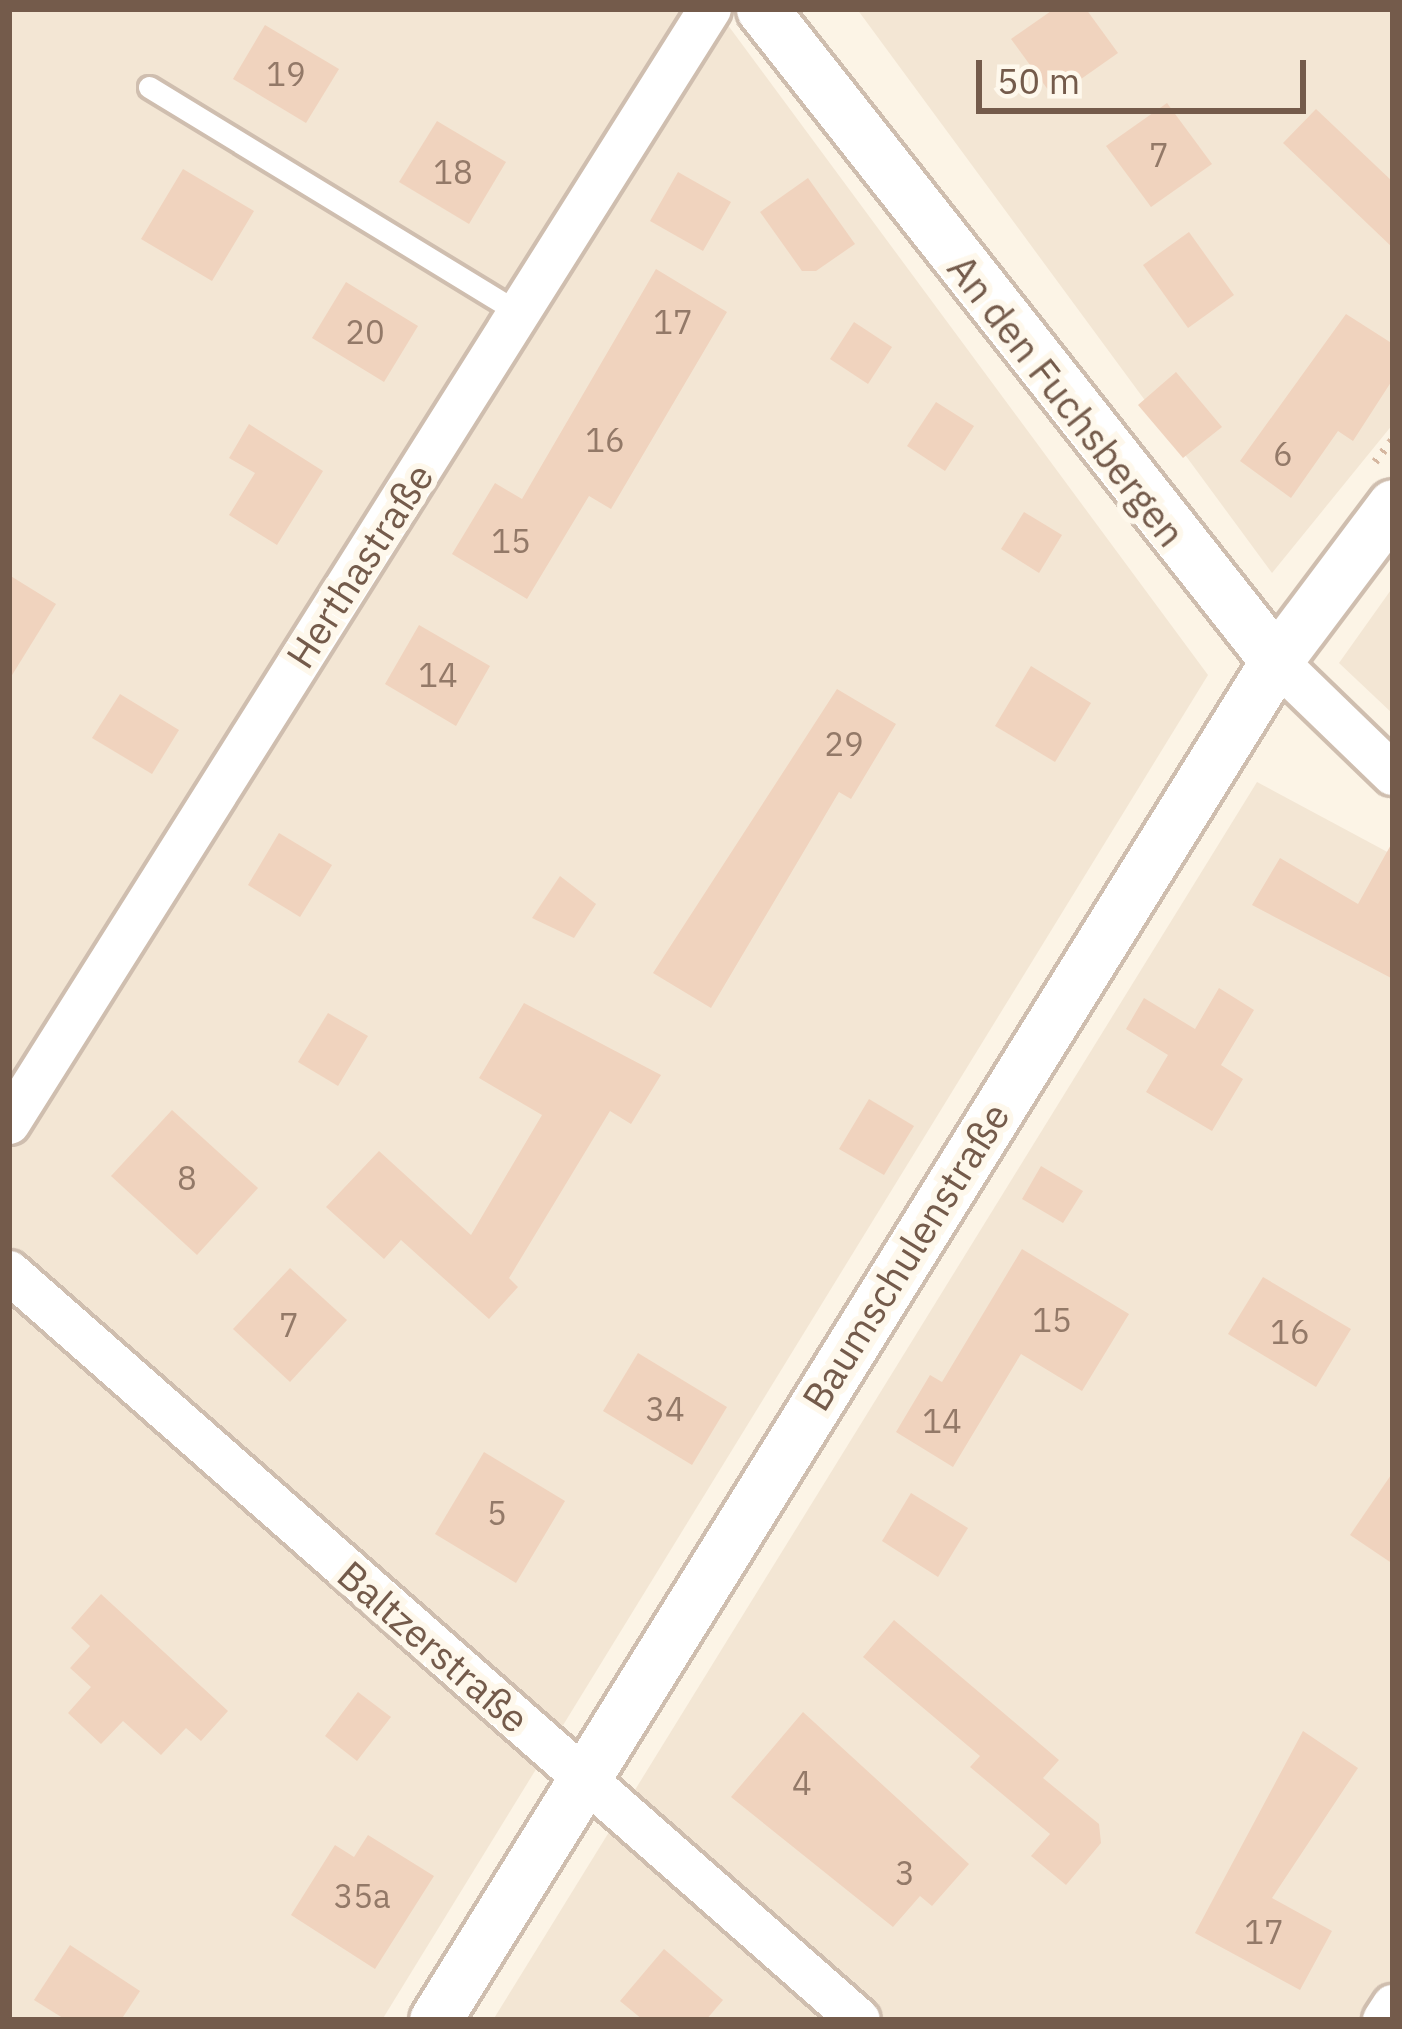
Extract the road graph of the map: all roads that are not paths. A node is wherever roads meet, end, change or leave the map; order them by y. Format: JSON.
{"nodes":[{"id":1,"x":710,"y":9,"type":"edge"},
{"id":2,"x":762,"y":9,"type":"edge"},
{"id":3,"x":149,"y":87,"type":"dead end"},
{"id":4,"x":521,"y":314,"type":"junction"},
{"id":5,"x":1393,"y":505,"type":"edge"},
{"id":6,"x":1276,"y":661,"type":"junction"},
{"id":7,"x":1393,"y":774,"type":"edge"},
{"id":8,"x":9,"y":1123,"type":"edge"},
{"id":9,"x":9,"y":1272,"type":"edge"},
{"id":10,"x":584,"y":1779,"type":"junction"},
{"id":11,"x":1393,"y":2006,"type":"edge"},
{"id":12,"x":436,"y":2020,"type":"edge"},
{"id":13,"x":859,"y":2020,"type":"edge"},
{"id":14,"x":1384,"y":2020,"type":"edge"}],
"edges":[{"from":1,"to":4,"type":"street","name":"Herthastraße"},
{"from":2,"to":6,"type":"street","name":"An den Fuchsbergen"},
{"from":3,"to":4,"type":"lane"},
{"from":4,"to":8,"type":"street","name":"Herthastraße"},
{"from":5,"to":6,"type":"street","name":"Baumschulenstraße"},
{"from":6,"to":7,"type":"street","name":"An den Fuchsbergen"},
{"from":6,"to":10,"type":"street","name":"Baumschulenstraße"},
{"from":9,"to":10,"type":"street","name":"Baltzerstraße"},
{"from":10,"to":12,"type":"street","name":"Baumschulenstraße"},
{"from":10,"to":13,"type":"street","name":"Baltzerstraße"},
{"from":11,"to":14,"type":"street"}]}
